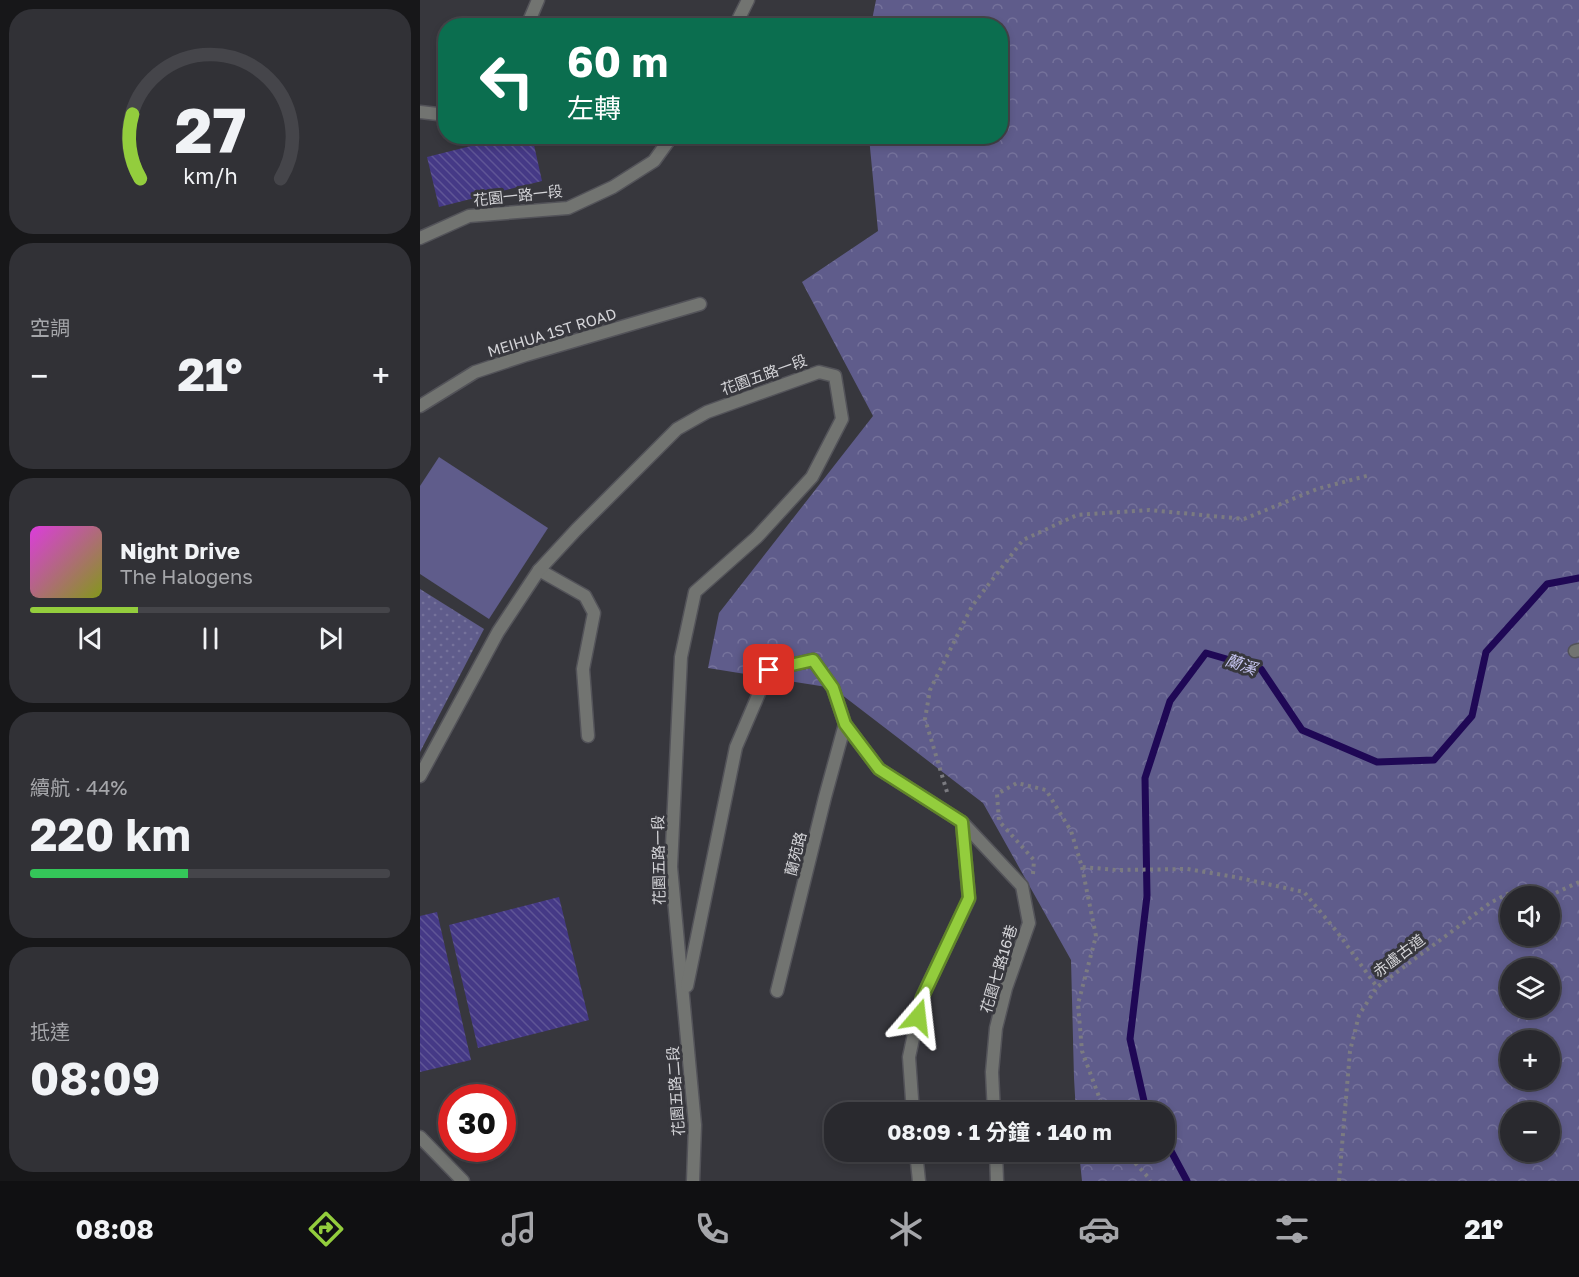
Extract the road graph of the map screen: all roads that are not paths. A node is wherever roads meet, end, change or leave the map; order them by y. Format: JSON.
{"nodes":[{"id":1,"x":538,"y":0,"type":"edge"},
{"id":2,"x":748,"y":0,"type":"edge"},
{"id":3,"x":530,"y":18,"type":"edge"},
{"id":4,"x":739,"y":18,"type":"edge"},
{"id":5,"x":420,"y":112,"type":"edge"},
{"id":6,"x":438,"y":114,"type":"edge"},
{"id":7,"x":666,"y":144,"type":"edge"},
{"id":8,"x":420,"y":238,"type":"edge"},
{"id":9,"x":700,"y":304,"type":"dead end"},
{"id":10,"x":420,"y":406,"type":"edge"},
{"id":11,"x":539,"y":570,"type":"junction"},
{"id":12,"x":845,"y":724,"type":"junction"},
{"id":13,"x":588,"y":736,"type":"dead end"},
{"id":14,"x":420,"y":776,"type":"edge"},
{"id":15,"x":962,"y":822,"type":"junction"},
{"id":16,"x":777,"y":991,"type":"dead end"},
{"id":17,"x":684,"y":999,"type":"junction"},
{"id":18,"x":912,"y":1102,"type":"edge"},
{"id":19,"x":993,"y":1102,"type":"edge"},
{"id":20,"x":420,"y":1137,"type":"edge"},
{"id":21,"x":917,"y":1162,"type":"edge"},
{"id":22,"x":996,"y":1162,"type":"edge"},
{"id":23,"x":463,"y":1181,"type":"edge"},
{"id":24,"x":693,"y":1181,"type":"edge"},
{"id":25,"x":918,"y":1181,"type":"edge"},
{"id":26,"x":997,"y":1181,"type":"edge"}],
"edges":[{"from":1,"to":3,"type":"street"},
{"from":2,"to":4,"type":"street"},
{"from":5,"to":6,"type":"street"},
{"from":7,"to":8,"type":"street","name":"花園一路一段"},
{"from":9,"to":10,"type":"street","name":"MEIHUA 1ST ROAD"},
{"from":11,"to":13,"type":"street"},
{"from":11,"to":14,"type":"street","name":"花園五路一段"},
{"from":11,"to":17,"type":"street","name":"花園五路一段"},
{"from":12,"to":15,"type":"street","name":"花園七路16巷"},
{"from":12,"to":16,"type":"street","name":"蘭苑路"},
{"from":12,"to":17,"type":"street","name":"花園七路16巷"},
{"from":15,"to":18,"type":"street"},
{"from":15,"to":19,"type":"street","name":"花園七路16巷"},
{"from":17,"to":24,"type":"street","name":"花園五路二段"},
{"from":20,"to":23,"type":"street"},
{"from":21,"to":25,"type":"street"},
{"from":22,"to":26,"type":"street"}]}
